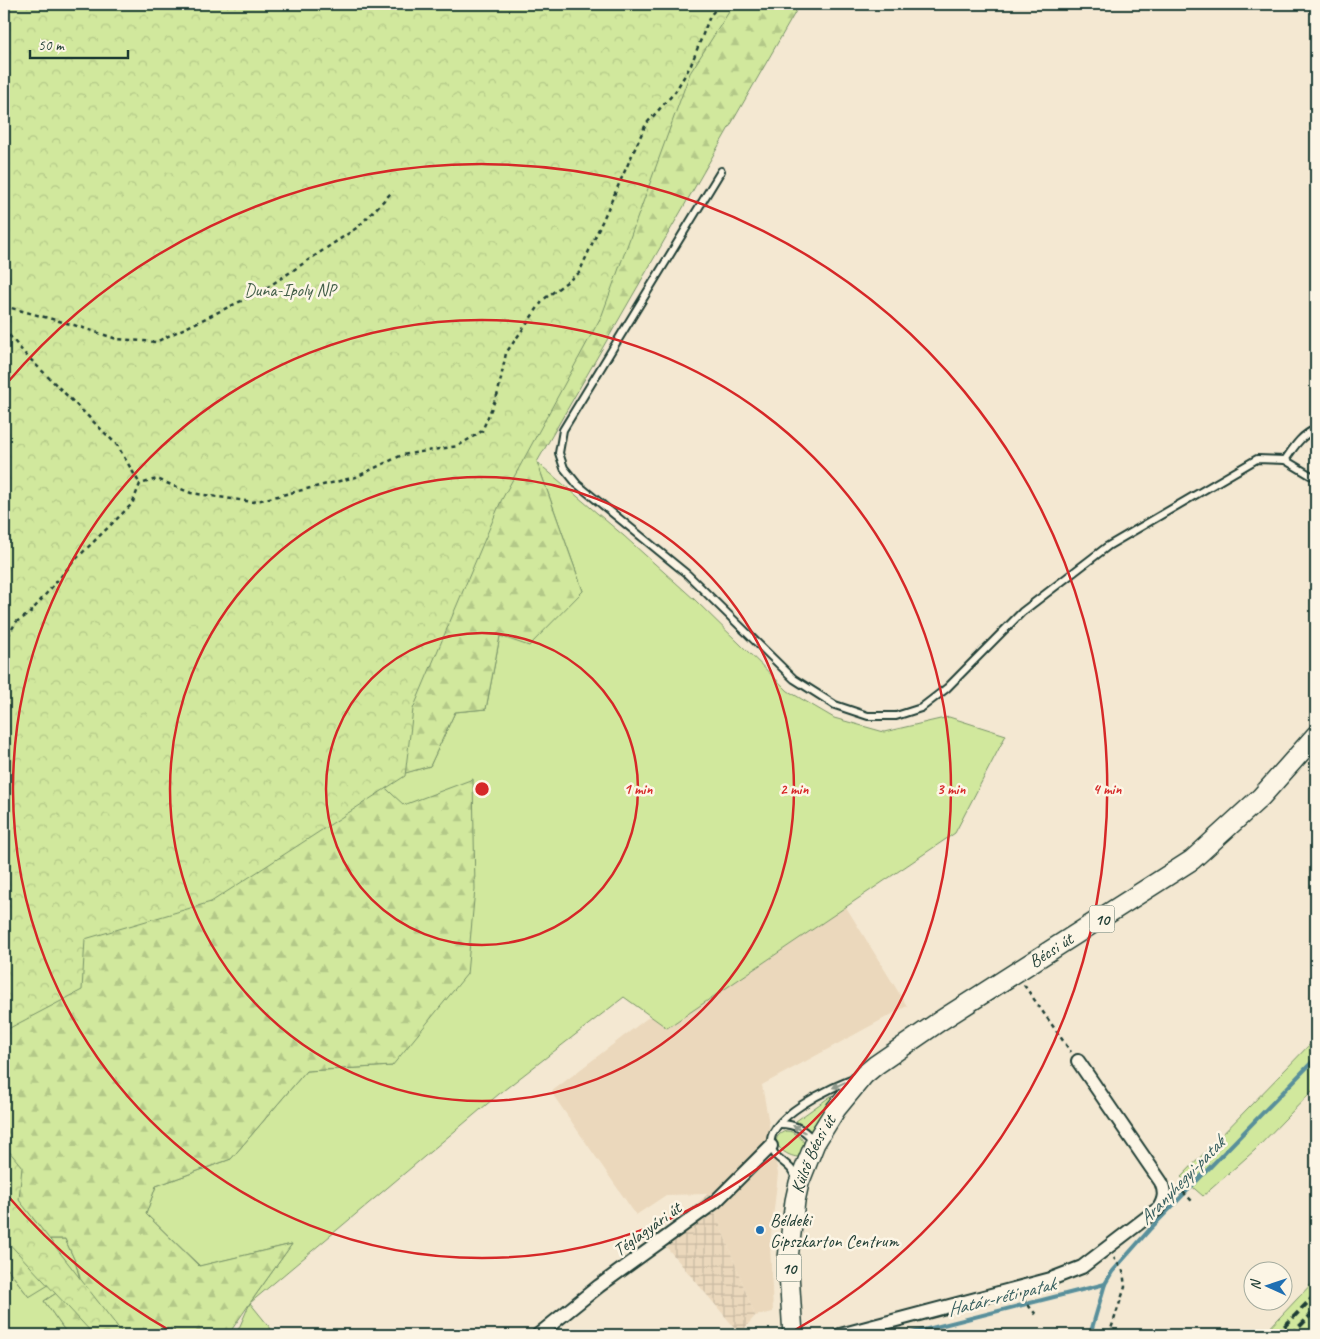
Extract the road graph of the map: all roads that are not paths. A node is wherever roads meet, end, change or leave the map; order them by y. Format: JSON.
{"nodes":[{"id":1,"x":721,"y":171,"type":"dead end"},
{"id":2,"x":1316,"y":429,"type":"edge"},
{"id":3,"x":1285,"y":460,"type":"junction"},
{"id":4,"x":1316,"y":477,"type":"edge"},
{"id":5,"x":1316,"y":735,"type":"edge"},
{"id":6,"x":1078,"y":1062,"type":"road end"},
{"id":7,"x":864,"y":1075,"type":"junction"},
{"id":8,"x":780,"y":1124,"type":"junction"},
{"id":9,"x":815,"y":1143,"type":"junction"},
{"id":10,"x":771,"y":1146,"type":"junction"},
{"id":11,"x":798,"y":1173,"type":"junction"},
{"id":12,"x":538,"y":1335,"type":"edge"},
{"id":13,"x":793,"y":1335,"type":"edge"},
{"id":14,"x":840,"y":1335,"type":"edge"}],
"edges":[{"from":1,"to":3,"type":"lane"},
{"from":2,"to":3,"type":"lane"},
{"from":3,"to":4,"type":"lane"},
{"from":5,"to":7,"type":"main road","name":"Bécsi út","number":"10"},
{"from":6,"to":14,"type":"street"},
{"from":7,"to":8,"type":"lane","one_way":true},
{"from":7,"to":9,"type":"main road","name":"Külső Bécsi út","number":"10"},
{"from":9,"to":8,"type":"lane","one_way":true},
{"from":8,"to":10,"type":"lane"},
{"from":9,"to":11,"type":"main road","name":"Külső Bécsi út","number":"10"},
{"from":10,"to":11,"type":"lane"},
{"from":10,"to":12,"type":"street","name":"Téglagyári út"},
{"from":11,"to":13,"type":"main road","name":"Külső Bécsi út","number":"10"}]}
